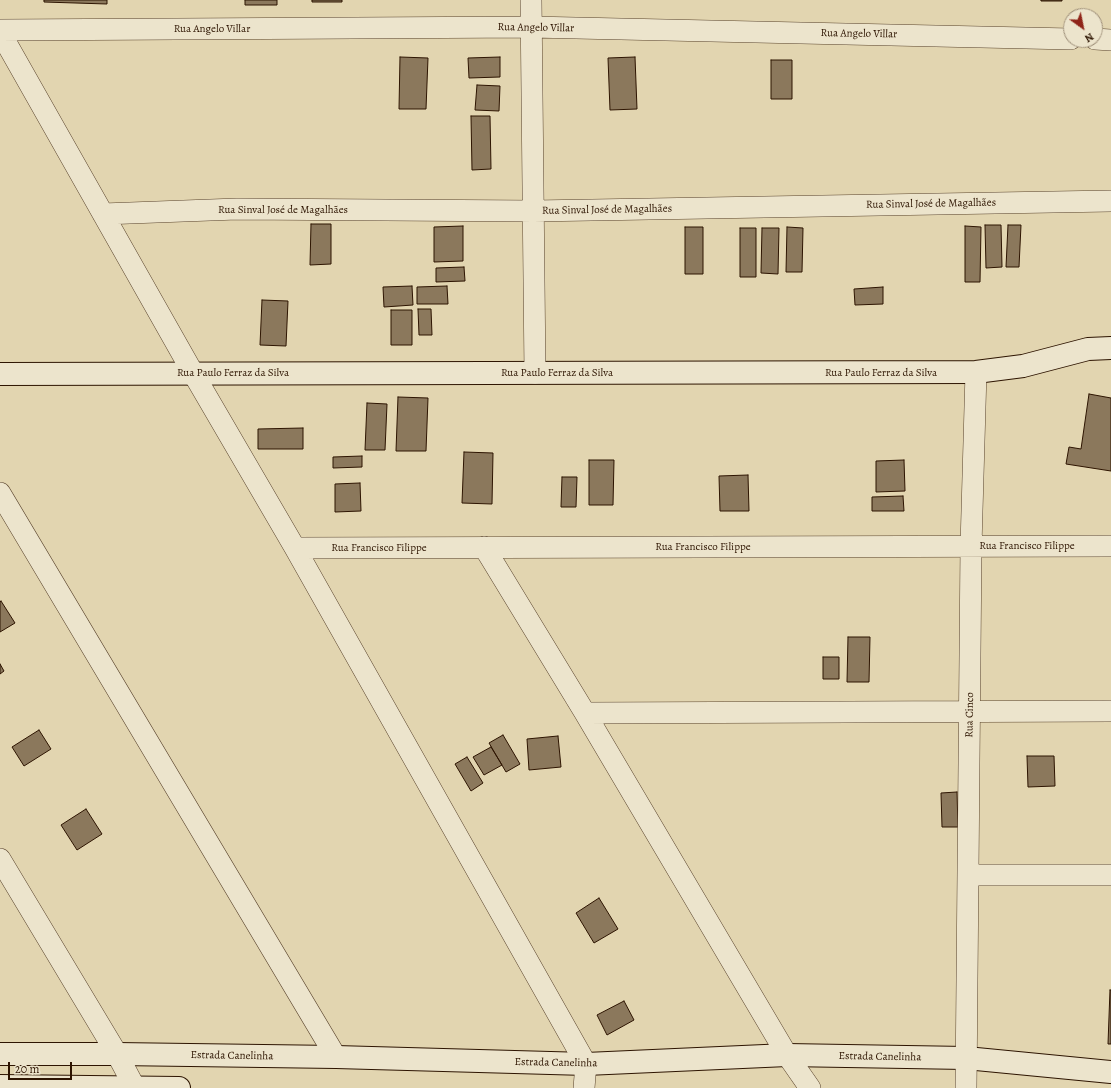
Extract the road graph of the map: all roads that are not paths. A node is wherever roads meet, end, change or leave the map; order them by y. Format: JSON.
{"nodes":[{"id":1,"x":531,"y":0,"type":"edge"},
{"id":2,"x":531,"y":28,"type":"junction"},
{"id":3,"x":0,"y":31,"type":"edge"},
{"id":4,"x":1063,"y":39,"type":"edge"},
{"id":5,"x":1111,"y":201,"type":"edge"},
{"id":6,"x":534,"y":211,"type":"junction"},
{"id":7,"x":103,"y":214,"type":"junction"},
{"id":8,"x":1111,"y":348,"type":"edge"},
{"id":9,"x":976,"y":372,"type":"junction"},
{"id":10,"x":193,"y":373,"type":"junction"},
{"id":11,"x":535,"y":373,"type":"junction"},
{"id":12,"x":0,"y":374,"type":"edge"},
{"id":13,"x":0,"y":493,"type":"edge"},
{"id":14,"x":971,"y":546,"type":"junction"},
{"id":15,"x":1111,"y":546,"type":"edge"},
{"id":16,"x":484,"y":547,"type":"junction"},
{"id":17,"x":295,"y":548,"type":"junction"},
{"id":18,"x":970,"y":711,"type":"junction"},
{"id":19,"x":1111,"y":711,"type":"edge"},
{"id":20,"x":585,"y":713,"type":"junction"},
{"id":21,"x":0,"y":859,"type":"edge"},
{"id":22,"x":968,"y":875,"type":"junction"},
{"id":23,"x":1111,"y":876,"type":"edge"},
{"id":24,"x":0,"y":1054,"type":"edge"},
{"id":25,"x":117,"y":1054,"type":"junction"},
{"id":26,"x":787,"y":1056,"type":"junction"},
{"id":27,"x":336,"y":1057,"type":"junction"},
{"id":28,"x":966,"y":1058,"type":"junction"},
{"id":29,"x":586,"y":1064,"type":"junction"},
{"id":30,"x":1111,"y":1072,"type":"edge"},
{"id":31,"x":0,"y":1086,"type":"edge"},
{"id":32,"x":134,"y":1088,"type":"edge"},
{"id":33,"x":179,"y":1088,"type":"edge"},
{"id":34,"x":584,"y":1088,"type":"edge"},
{"id":35,"x":810,"y":1088,"type":"edge"},
{"id":36,"x":966,"y":1088,"type":"edge"}],
"edges":[{"from":1,"to":2,"type":"street"},
{"from":2,"to":3,"type":"street","name":"Rua Angelo Villar"},
{"from":2,"to":4,"type":"street","name":"Rua Angelo Villar"},
{"from":2,"to":6,"type":"street"},
{"from":3,"to":7,"type":"street"},
{"from":5,"to":6,"type":"street","name":"Rua Sinval José de Magalhães"},
{"from":6,"to":7,"type":"street","name":"Rua Sinval José de Magalhães"},
{"from":6,"to":11,"type":"street"},
{"from":7,"to":10,"type":"street"},
{"from":8,"to":9,"type":"street","name":"Rua Paulo Ferraz da Silva"},
{"from":9,"to":11,"type":"street","name":"Rua Paulo Ferraz da Silva"},
{"from":9,"to":14,"type":"street","name":"Rua Cinco"},
{"from":10,"to":11,"type":"street","name":"Rua Paulo Ferraz da Silva"},
{"from":10,"to":12,"type":"street","name":"Rua Paulo Ferraz da Silva"},
{"from":10,"to":17,"type":"street"},
{"from":13,"to":27,"type":"street"},
{"from":14,"to":15,"type":"street","name":"Rua Francisco Filippe"},
{"from":14,"to":16,"type":"street","name":"Rua Francisco Filippe"},
{"from":14,"to":18,"type":"street","name":"Rua Cinco"},
{"from":16,"to":17,"type":"street","name":"Rua Francisco Filippe"},
{"from":16,"to":20,"type":"street"},
{"from":17,"to":29,"type":"street"},
{"from":18,"to":19,"type":"street"},
{"from":18,"to":20,"type":"street"},
{"from":18,"to":22,"type":"street","name":"Rua Cinco"},
{"from":20,"to":26,"type":"street"},
{"from":21,"to":25,"type":"street"},
{"from":22,"to":23,"type":"street"},
{"from":22,"to":28,"type":"street","name":"Rua Cinco"},
{"from":24,"to":25,"type":"street","name":"Estrada Canelinha"},
{"from":25,"to":27,"type":"street","name":"Estrada Canelinha"},
{"from":25,"to":32,"type":"street"},
{"from":26,"to":28,"type":"street","name":"Estrada Canelinha"},
{"from":26,"to":29,"type":"street","name":"Estrada Canelinha"},
{"from":26,"to":35,"type":"street"},
{"from":27,"to":29,"type":"street","name":"Estrada Canelinha"},
{"from":28,"to":30,"type":"street","name":"Estrada Canelinha"},
{"from":28,"to":36,"type":"street","name":"Rua Cinco"},
{"from":29,"to":34,"type":"street"},
{"from":31,"to":32,"type":"street"},
{"from":32,"to":33,"type":"street"}]}
